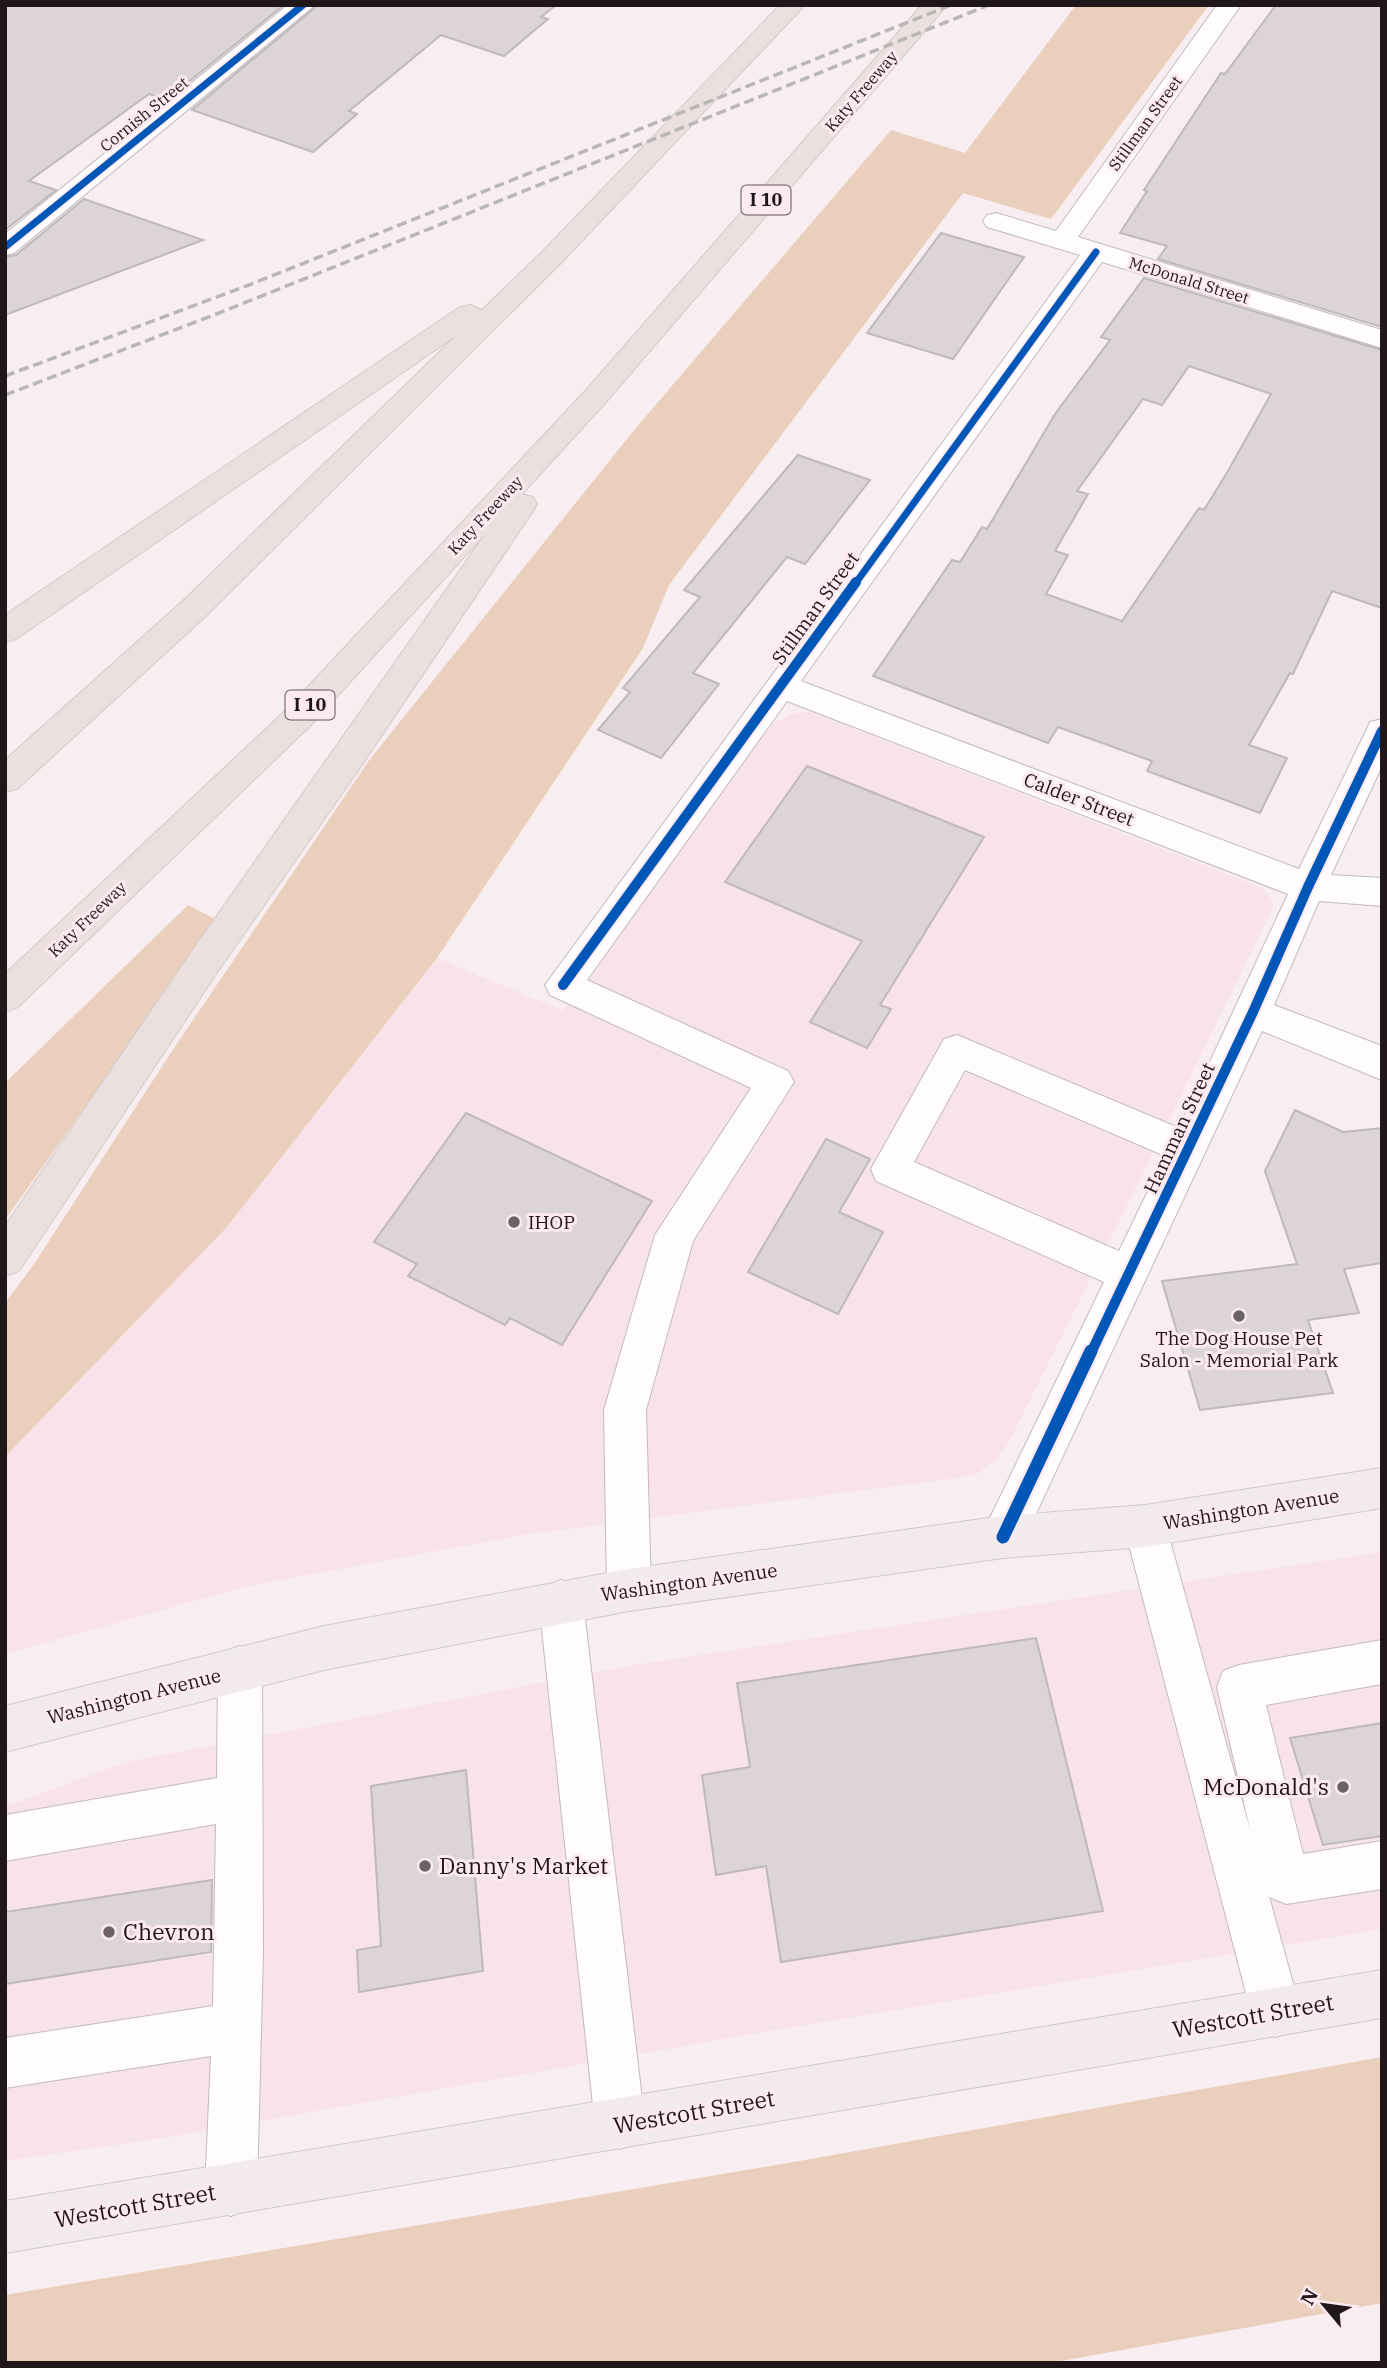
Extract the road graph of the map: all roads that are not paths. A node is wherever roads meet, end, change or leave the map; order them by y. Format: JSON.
{"nodes":[{"id":1,"x":303,"y":5,"type":"edge"},
{"id":2,"x":793,"y":5,"type":"edge"},
{"id":3,"x":935,"y":5,"type":"edge"},
{"id":4,"x":1229,"y":5,"type":"edge"},
{"id":5,"x":996,"y":221,"type":"dead end"},
{"id":6,"x":1062,"y":241,"type":"junction"},
{"id":7,"x":5,"y":247,"type":"edge"},
{"id":8,"x":1096,"y":251,"type":"junction"},
{"id":9,"x":553,"y":256,"type":"junction"},
{"id":10,"x":1382,"y":339,"type":"edge"},
{"id":11,"x":597,"y":395,"type":"junction"},
{"id":12,"x":5,"y":631,"type":"edge"},
{"id":13,"x":780,"y":686,"type":"junction"},
{"id":14,"x":1382,"y":732,"type":"edge"},
{"id":15,"x":5,"y":780,"type":"edge"},
{"id":16,"x":1308,"y":887,"type":"junction"},
{"id":17,"x":1382,"y":892,"type":"edge"},
{"id":18,"x":5,"y":997,"type":"edge"},
{"id":19,"x":1253,"y":1012,"type":"junction"},
{"id":20,"x":1380,"y":1062,"type":"edge"},
{"id":21,"x":1188,"y":1149,"type":"junction"},
{"id":22,"x":5,"y":1259,"type":"edge"},
{"id":23,"x":1129,"y":1274,"type":"junction"},
{"id":24,"x":1382,"y":1488,"type":"edge"},
{"id":25,"x":1145,"y":1526,"type":"junction"},
{"id":26,"x":1003,"y":1537,"type":"junction"},
{"id":27,"x":629,"y":1590,"type":"junction"},
{"id":28,"x":561,"y":1602,"type":"junction"},
{"id":29,"x":1382,"y":1662,"type":"edge"},
{"id":30,"x":240,"y":1668,"type":"junction"},
{"id":31,"x":5,"y":1729,"type":"edge"},
{"id":32,"x":239,"y":1797,"type":"junction"},
{"id":33,"x":5,"y":1838,"type":"edge"},
{"id":34,"x":1382,"y":1865,"type":"edge"},
{"id":35,"x":1382,"y":1994,"type":"edge"},
{"id":36,"x":1276,"y":2012,"type":"junction"},
{"id":37,"x":236,"y":2027,"type":"junction"},
{"id":38,"x":5,"y":2063,"type":"edge"},
{"id":39,"x":620,"y":2124,"type":"junction"},
{"id":40,"x":231,"y":2190,"type":"junction"},
{"id":41,"x":5,"y":2227,"type":"edge"}],
"edges":[{"from":1,"to":7,"type":"street","name":"Cornish Street"},
{"from":2,"to":9,"type":"highway"},
{"from":3,"to":11,"type":"highway","name":"Katy Freeway","number":"I 10"},
{"from":4,"to":6,"type":"street","name":"Stillman Street"},
{"from":5,"to":6,"type":"street","name":"McDonald Street"},
{"from":6,"to":8,"type":"street","name":"McDonald Street"},
{"from":8,"to":10,"type":"street","name":"McDonald Street"},
{"from":8,"to":13,"type":"street","name":"Stillman Street"},
{"from":9,"to":12,"type":"highway"},
{"from":9,"to":15,"type":"highway"},
{"from":11,"to":18,"type":"highway","name":"Katy Freeway","number":"I 10"},
{"from":11,"to":22,"type":"highway"},
{"from":13,"to":16,"type":"street","name":"Calder Street"},
{"from":13,"to":27,"type":"street","name":"Stillman Street"},
{"from":14,"to":16,"type":"street","name":"Hamman Street"},
{"from":16,"to":17,"type":"street","name":"Calder Street"},
{"from":16,"to":19,"type":"street","name":"Hamman Street"},
{"from":19,"to":20,"type":"street"},
{"from":19,"to":21,"type":"street","name":"Hamman Street"},
{"from":21,"to":23,"type":"street","name":"Hamman Street"},
{"from":21,"to":23,"type":"street"},
{"from":23,"to":26,"type":"street","name":"Hamman Street"},
{"from":24,"to":25,"type":"main road","name":"Washington Avenue"},
{"from":25,"to":26,"type":"main road","name":"Washington Avenue"},
{"from":25,"to":36,"type":"street"},
{"from":26,"to":27,"type":"main road","name":"Washington Avenue"},
{"from":27,"to":28,"type":"main road","name":"Washington Avenue"},
{"from":28,"to":30,"type":"main road","name":"Washington Avenue"},
{"from":28,"to":39,"type":"street"},
{"from":29,"to":34,"type":"street"},
{"from":30,"to":31,"type":"main road","name":"Washington Avenue"},
{"from":30,"to":32,"type":"street"},
{"from":32,"to":33,"type":"street"},
{"from":32,"to":37,"type":"street"},
{"from":35,"to":36,"type":"main road","name":"Westcott Street"},
{"from":36,"to":39,"type":"main road","name":"Westcott Street"},
{"from":37,"to":38,"type":"street"},
{"from":37,"to":40,"type":"street"},
{"from":39,"to":40,"type":"main road","name":"Westcott Street"},
{"from":40,"to":41,"type":"main road","name":"Westcott Street"}]}
